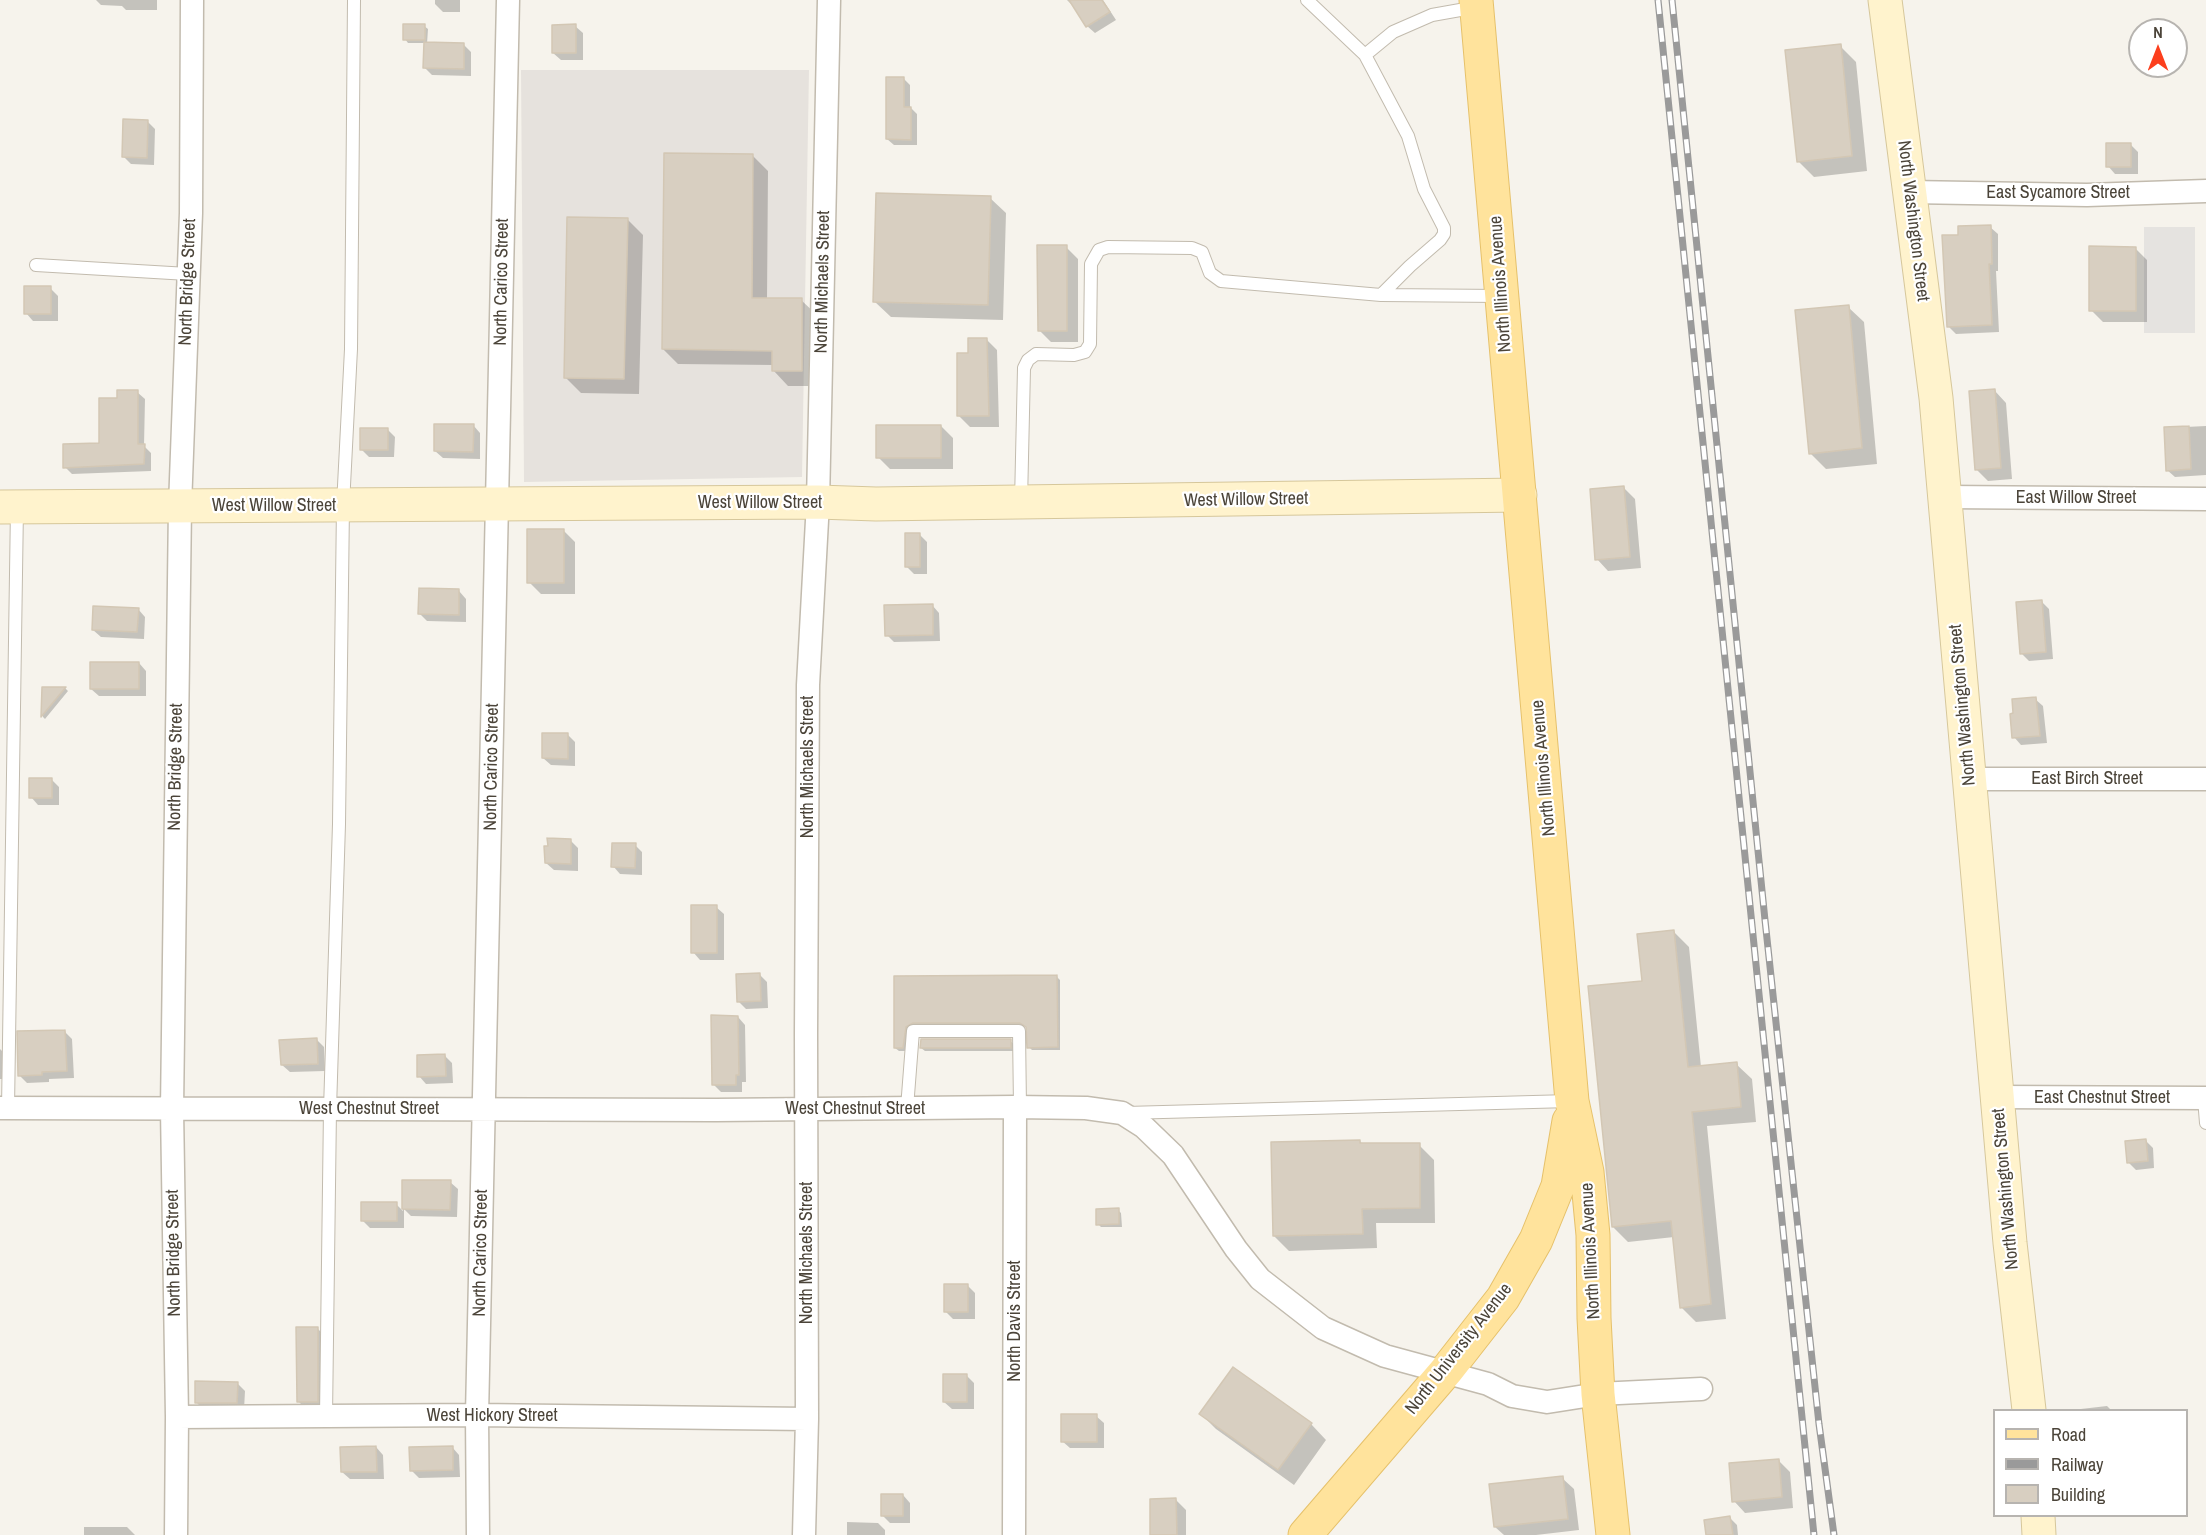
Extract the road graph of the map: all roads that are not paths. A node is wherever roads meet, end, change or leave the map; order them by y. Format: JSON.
{"nodes":[{"id":1,"x":192,"y":0,"type":"edge"},
{"id":2,"x":354,"y":0,"type":"edge"},
{"id":3,"x":507,"y":0,"type":"edge"},
{"id":4,"x":829,"y":0,"type":"edge"},
{"id":5,"x":1307,"y":0,"type":"edge"},
{"id":6,"x":1885,"y":0,"type":"edge"},
{"id":7,"x":1477,"y":3,"type":"edge"},
{"id":8,"x":1365,"y":55,"type":"junction"},
{"id":9,"x":2206,"y":191,"type":"edge"},
{"id":10,"x":1910,"y":192,"type":"junction"},
{"id":11,"x":36,"y":265,"type":"dead end"},
{"id":12,"x":189,"y":274,"type":"junction"},
{"id":13,"x":1381,"y":295,"type":"junction"},
{"id":14,"x":1503,"y":296,"type":"junction"},
{"id":15,"x":1520,"y":495,"type":"junction"},
{"id":16,"x":1945,"y":497,"type":"junction"},
{"id":17,"x":2206,"y":499,"type":"edge"},
{"id":18,"x":818,"y":502,"type":"junction"},
{"id":19,"x":1021,"y":503,"type":"junction"},
{"id":20,"x":498,"y":504,"type":"junction"},
{"id":21,"x":343,"y":505,"type":"junction"},
{"id":22,"x":180,"y":506,"type":"junction"},
{"id":23,"x":9,"y":507,"type":"edge"},
{"id":24,"x":2206,"y":778,"type":"edge"},
{"id":25,"x":1969,"y":779,"type":"junction"},
{"id":26,"x":1997,"y":1097,"type":"junction"},
{"id":27,"x":2205,"y":1098,"type":"edge"},
{"id":28,"x":1572,"y":1101,"type":"junction"},
{"id":29,"x":1017,"y":1107,"type":"junction"},
{"id":30,"x":4,"y":1108,"type":"edge"},
{"id":31,"x":907,"y":1108,"type":"junction"},
{"id":32,"x":172,"y":1109,"type":"junction"},
{"id":33,"x":330,"y":1109,"type":"junction"},
{"id":34,"x":807,"y":1109,"type":"junction"},
{"id":35,"x":484,"y":1110,"type":"junction"},
{"id":36,"x":1122,"y":1113,"type":"junction"},
{"id":37,"x":2206,"y":1123,"type":"edge"},
{"id":38,"x":1446,"y":1371,"type":"junction"},
{"id":39,"x":1701,"y":1389,"type":"dead end"},
{"id":40,"x":1598,"y":1394,"type":"junction"},
{"id":41,"x":2029,"y":1409,"type":"edge"},
{"id":42,"x":477,"y":1415,"type":"junction"},
{"id":43,"x":326,"y":1416,"type":"junction"},
{"id":44,"x":177,"y":1417,"type":"junction"},
{"id":45,"x":807,"y":1419,"type":"junction"},
{"id":46,"x":2038,"y":1517,"type":"edge"},
{"id":47,"x":176,"y":1535,"type":"edge"},
{"id":48,"x":478,"y":1535,"type":"edge"},
{"id":49,"x":804,"y":1535,"type":"edge"},
{"id":50,"x":1014,"y":1535,"type":"edge"},
{"id":51,"x":1305,"y":1535,"type":"edge"},
{"id":52,"x":1613,"y":1535,"type":"edge"},
{"id":53,"x":2039,"y":1535,"type":"edge"}],
"edges":[{"from":1,"to":12,"type":"street","name":"North Bridge Street"},
{"from":2,"to":21,"type":"lane"},
{"from":3,"to":20,"type":"street","name":"North Carico Street"},
{"from":4,"to":18,"type":"street","name":"North Michaels Street"},
{"from":5,"to":8,"type":"lane"},
{"from":6,"to":10,"type":"street","name":"North Washington Street"},
{"from":7,"to":8,"type":"lane"},
{"from":7,"to":14,"type":"main road","name":"North Illinois Avenue"},
{"from":8,"to":13,"type":"lane"},
{"from":9,"to":10,"type":"street","name":"East Sycamore Street"},
{"from":10,"to":16,"type":"street","name":"North Washington Street"},
{"from":11,"to":12,"type":"lane"},
{"from":12,"to":22,"type":"street","name":"North Bridge Street"},
{"from":13,"to":14,"type":"lane"},
{"from":13,"to":19,"type":"lane"},
{"from":14,"to":15,"type":"main road","name":"North Illinois Avenue"},
{"from":15,"to":19,"type":"street","name":"West Willow Street"},
{"from":15,"to":28,"type":"main road","name":"North Illinois Avenue"},
{"from":16,"to":17,"type":"street","name":"East Willow Street"},
{"from":16,"to":25,"type":"street","name":"North Washington Street"},
{"from":18,"to":19,"type":"street","name":"West Willow Street"},
{"from":18,"to":20,"type":"street","name":"West Willow Street"},
{"from":18,"to":34,"type":"street","name":"North Michaels Street"},
{"from":20,"to":21,"type":"street","name":"West Willow Street"},
{"from":20,"to":35,"type":"street","name":"North Carico Street"},
{"from":21,"to":22,"type":"street","name":"West Willow Street"},
{"from":21,"to":33,"type":"lane"},
{"from":22,"to":23,"type":"street","name":"West Willow Street"},
{"from":22,"to":32,"type":"street","name":"North Bridge Street"},
{"from":23,"to":30,"type":"lane"},
{"from":24,"to":25,"type":"street","name":"East Birch Street"},
{"from":25,"to":26,"type":"street","name":"North Washington Street"},
{"from":26,"to":27,"type":"street","name":"East Chestnut Street"},
{"from":26,"to":41,"type":"street","name":"North Washington Street"},
{"from":27,"to":37,"type":"lane"},
{"from":28,"to":36,"type":"lane"},
{"from":28,"to":38,"type":"main road","name":"North University Avenue"},
{"from":28,"to":40,"type":"main road","name":"North Illinois Avenue"},
{"from":29,"to":31,"type":"street","name":"West Chestnut Street"},
{"from":29,"to":31,"type":"lane"},
{"from":29,"to":36,"type":"street","name":"West Chestnut Street"},
{"from":29,"to":50,"type":"street","name":"North Davis Street"},
{"from":30,"to":32,"type":"street","name":"West Chestnut Street"},
{"from":31,"to":34,"type":"street","name":"West Chestnut Street"},
{"from":32,"to":33,"type":"street","name":"West Chestnut Street"},
{"from":32,"to":44,"type":"street","name":"North Bridge Street"},
{"from":33,"to":35,"type":"street","name":"West Chestnut Street"},
{"from":33,"to":43,"type":"lane"},
{"from":34,"to":35,"type":"street","name":"West Chestnut Street"},
{"from":34,"to":45,"type":"street","name":"North Michaels Street"},
{"from":35,"to":42,"type":"street","name":"North Carico Street"},
{"from":36,"to":38,"type":"street","name":"West Chestnut Street"},
{"from":38,"to":40,"type":"street","name":"West Chestnut Street"},
{"from":38,"to":51,"type":"main road","name":"North University Avenue"},
{"from":39,"to":40,"type":"street","name":"West Chestnut Street"},
{"from":40,"to":52,"type":"main road","name":"North Illinois Avenue"},
{"from":42,"to":43,"type":"street","name":"West Hickory Street"},
{"from":42,"to":45,"type":"street","name":"West Hickory Street"},
{"from":42,"to":48,"type":"street","name":"North Carico Street"},
{"from":43,"to":44,"type":"street","name":"West Hickory Street"},
{"from":44,"to":47,"type":"street","name":"North Bridge Street"},
{"from":45,"to":49,"type":"street","name":"North Michaels Street"},
{"from":46,"to":53,"type":"street"}]}
